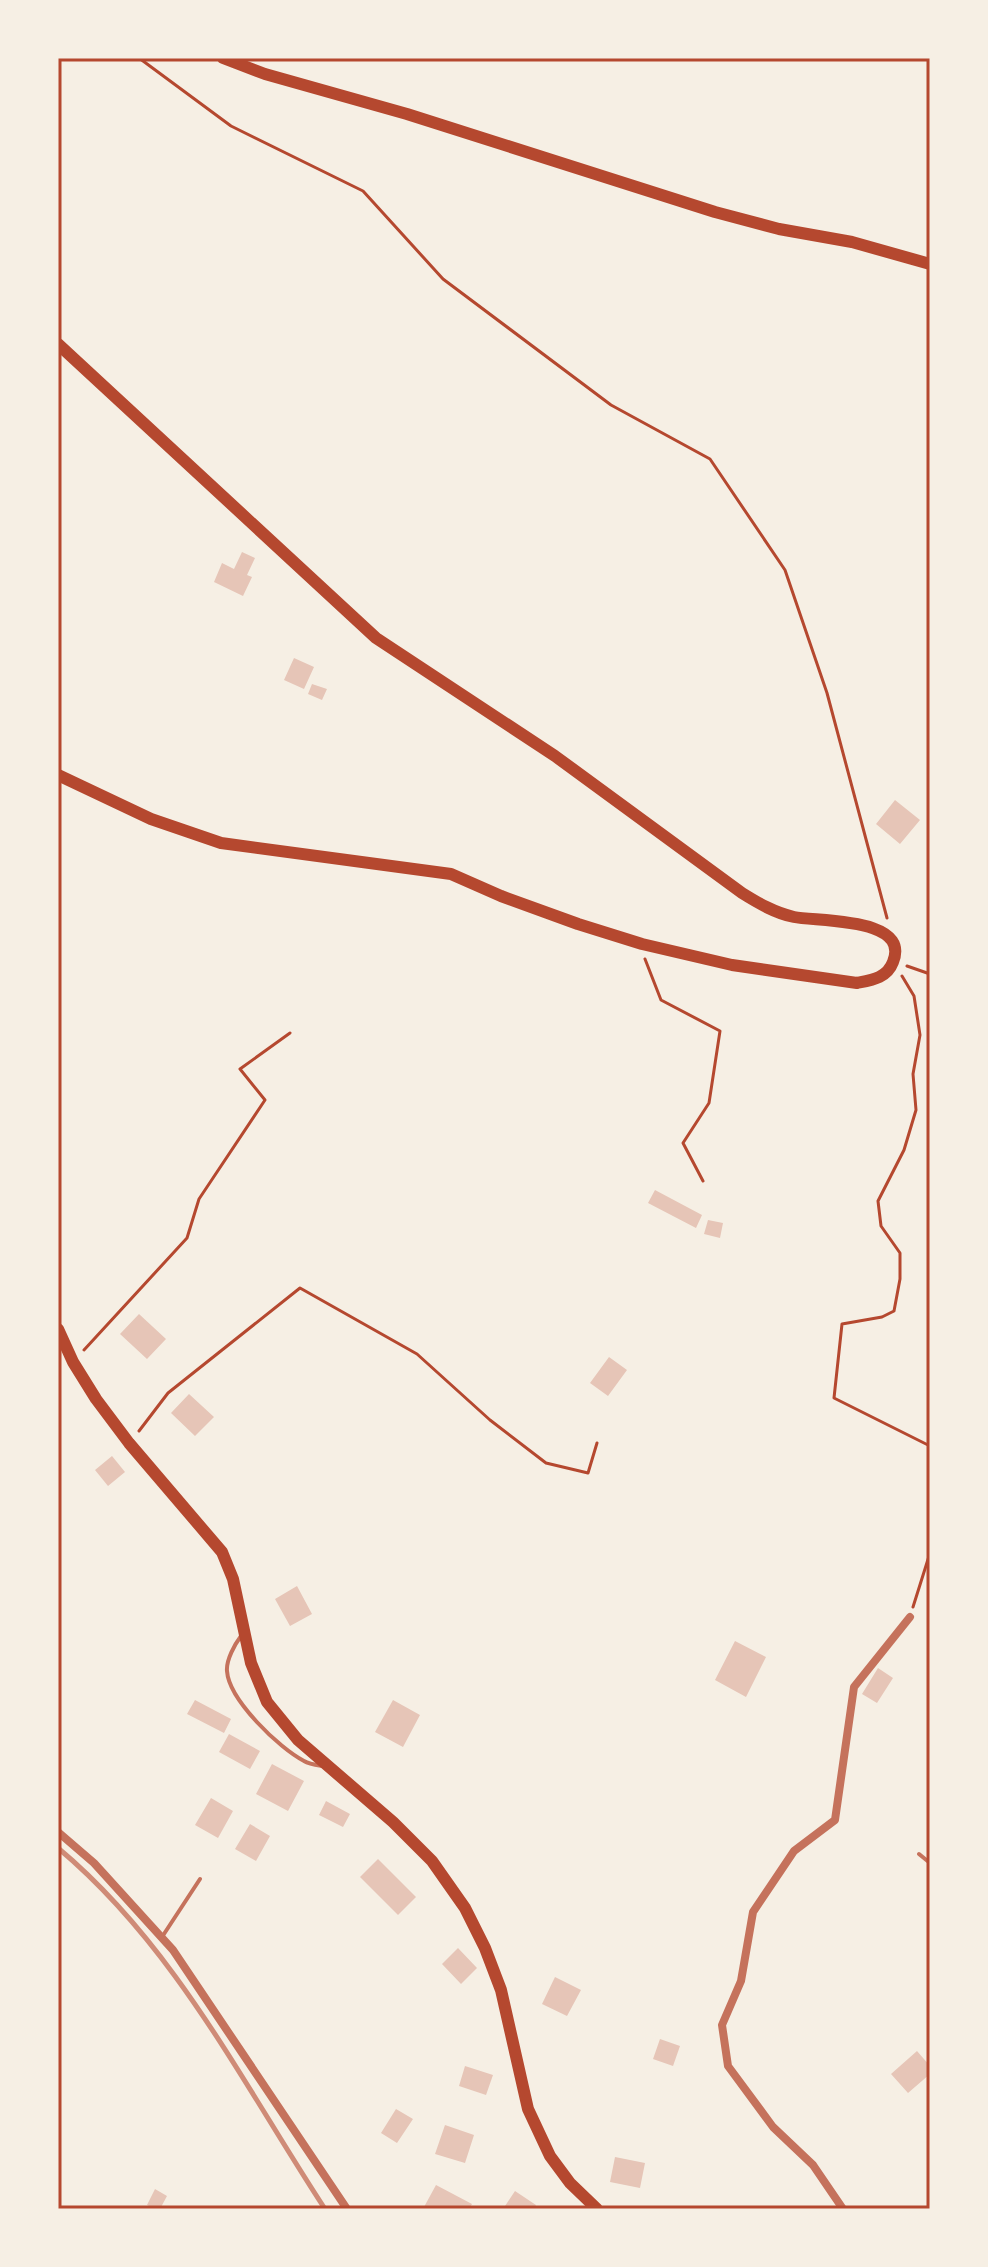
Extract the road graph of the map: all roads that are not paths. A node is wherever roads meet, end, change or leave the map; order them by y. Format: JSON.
{"nodes":[{"id":1,"x":223,"y":58,"type":"edge"},
{"id":2,"x":930,"y":264,"type":"edge"},
{"id":3,"x":58,"y":344,"type":"edge"},
{"id":4,"x":58,"y":775,"type":"edge"},
{"id":5,"x":58,"y":1329,"type":"edge"},
{"id":6,"x":910,"y":1617,"type":"road end"},
{"id":7,"x":244,"y":1631,"type":"junction"},
{"id":8,"x":332,"y":1769,"type":"junction"},
{"id":9,"x":58,"y":1832,"type":"edge"},
{"id":10,"x":919,"y":1854,"type":"dead end"},
{"id":11,"x":930,"y":1863,"type":"edge"},
{"id":12,"x":200,"y":1879,"type":"dead end"},
{"id":13,"x":162,"y":1937,"type":"junction"},
{"id":14,"x":347,"y":2209,"type":"edge"},
{"id":15,"x":597,"y":2209,"type":"edge"},
{"id":16,"x":843,"y":2209,"type":"edge"}],
"edges":[{"from":1,"to":2,"type":"main road"},
{"from":3,"to":4,"type":"main road"},
{"from":5,"to":7,"type":"main road"},
{"from":6,"to":16,"type":"street"},
{"from":7,"to":8,"type":"main road"},
{"from":7,"to":8,"type":"lane"},
{"from":8,"to":15,"type":"main road"},
{"from":9,"to":13,"type":"street"},
{"from":10,"to":11,"type":"lane"},
{"from":12,"to":13,"type":"lane"},
{"from":13,"to":14,"type":"street"}]}
